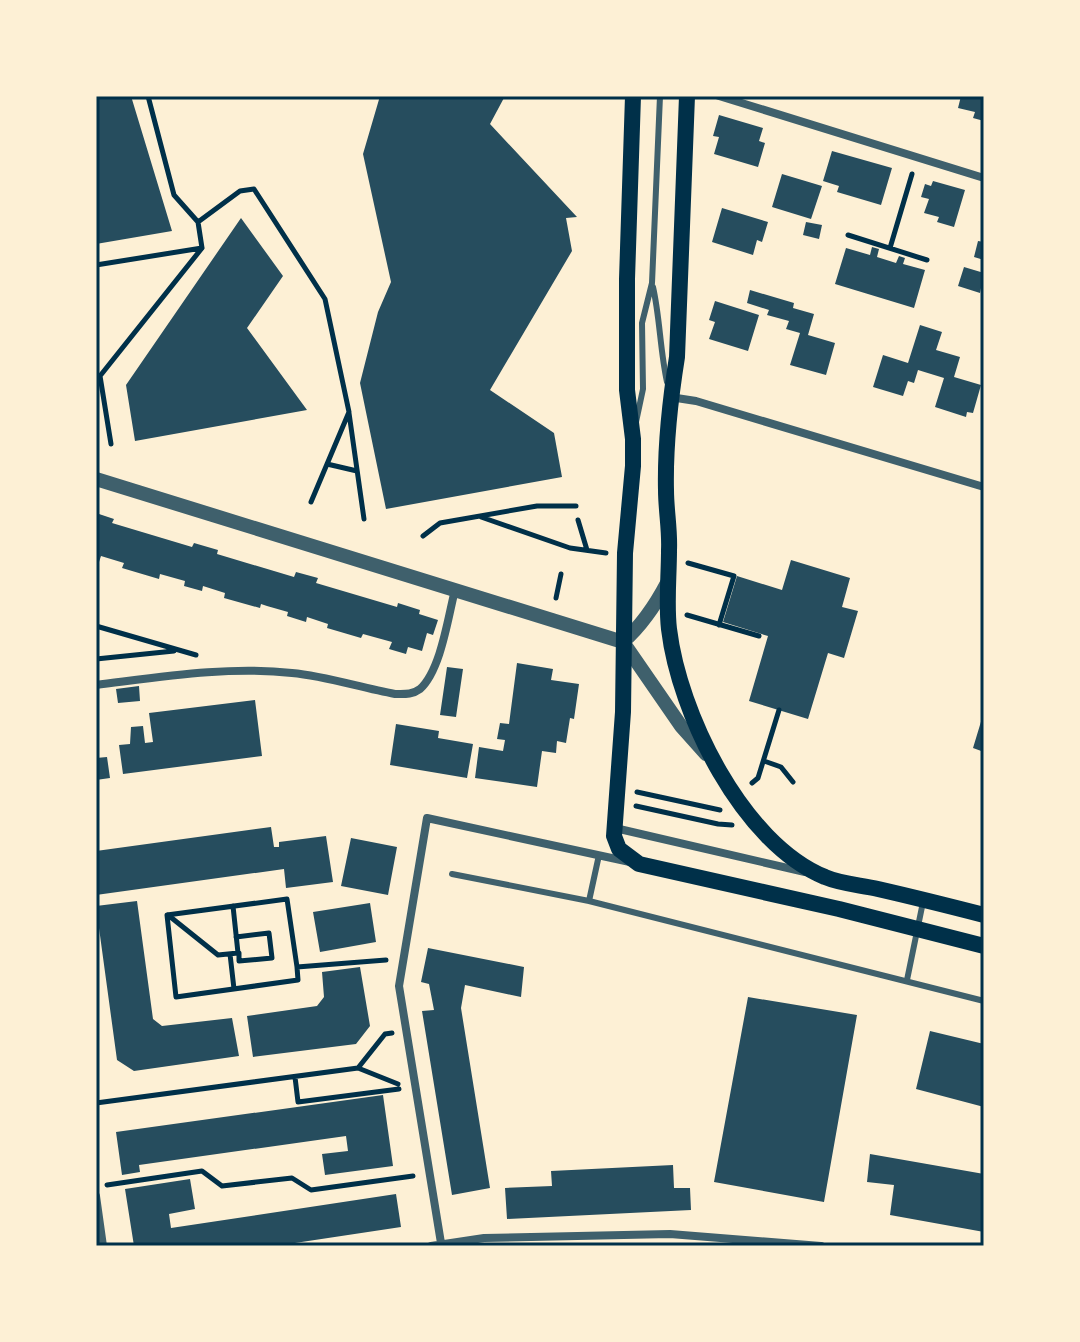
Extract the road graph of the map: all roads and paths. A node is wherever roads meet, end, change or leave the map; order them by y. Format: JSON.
{"nodes":[{"id":1,"x":148,"y":96,"type":"edge"},
{"id":2,"x":633,"y":96,"type":"edge"},
{"id":3,"x":660,"y":96,"type":"edge"},
{"id":4,"x":687,"y":96,"type":"edge"},
{"id":5,"x":719,"y":96,"type":"edge"},
{"id":6,"x":917,"y":157,"type":"junction"},
{"id":7,"x":984,"y":178,"type":"edge"},
{"id":8,"x":198,"y":222,"type":"junction"},
{"id":9,"x":848,"y":235,"type":"dead end"},
{"id":10,"x":202,"y":248,"type":"junction"},
{"id":11,"x":890,"y":248,"type":"junction"},
{"id":12,"x":927,"y":260,"type":"dead end"},
{"id":13,"x":96,"y":265,"type":"edge"},
{"id":14,"x":652,"y":283,"type":"junction"},
{"id":15,"x":670,"y":397,"type":"junction"},
{"id":16,"x":349,"y":412,"type":"junction"},
{"id":17,"x":633,"y":439,"type":"junction"},
{"id":18,"x":111,"y":444,"type":"dead end"},
{"id":19,"x":327,"y":464,"type":"junction"},
{"id":20,"x":357,"y":471,"type":"junction"},
{"id":21,"x":96,"y":479,"type":"edge"},
{"id":22,"x":984,"y":487,"type":"edge"},
{"id":23,"x":311,"y":502,"type":"dead end"},
{"id":24,"x":576,"y":506,"type":"dead end"},
{"id":25,"x":481,"y":517,"type":"junction"},
{"id":26,"x":364,"y":519,"type":"dead end"},
{"id":27,"x":578,"y":520,"type":"dead end"},
{"id":28,"x":423,"y":536,"type":"dead end"},
{"id":29,"x":587,"y":550,"type":"junction"},
{"id":30,"x":611,"y":553,"type":"dead end"},
{"id":31,"x":683,"y":562,"type":"dead end"},
{"id":32,"x":561,"y":574,"type":"dead end"},
{"id":33,"x":667,"y":583,"type":"junction"},
{"id":34,"x":455,"y":590,"type":"junction"},
{"id":35,"x":556,"y":598,"type":"dead end"},
{"id":36,"x":685,"y":615,"type":"dead end"},
{"id":37,"x":719,"y":625,"type":"junction"},
{"id":38,"x":96,"y":626,"type":"edge"},
{"id":39,"x":759,"y":636,"type":"dead end"},
{"id":40,"x":623,"y":642,"type":"junction"},
{"id":41,"x":179,"y":650,"type":"junction"},
{"id":42,"x":206,"y":658,"type":"dead end"},
{"id":43,"x":96,"y":659,"type":"edge"},
{"id":44,"x":96,"y":685,"type":"edge"},
{"id":45,"x":779,"y":710,"type":"dead end"},
{"id":46,"x":710,"y":757,"type":"junction"},
{"id":47,"x":764,"y":761,"type":"junction"},
{"id":48,"x":793,"y":782,"type":"dead end"},
{"id":49,"x":750,"y":785,"type":"dead end"},
{"id":50,"x":639,"y":792,"type":"dead end"},
{"id":51,"x":635,"y":805,"type":"dead end"},
{"id":52,"x":730,"y":809,"type":"dead end"},
{"id":53,"x":740,"y":821,"type":"dead end"},
{"id":54,"x":614,"y":828,"type":"junction"},
{"id":55,"x":599,"y":855,"type":"junction"},
{"id":56,"x":639,"y":864,"type":"junction"},
{"id":57,"x":452,"y":874,"type":"dead end"},
{"id":58,"x":825,"y":877,"type":"junction"},
{"id":59,"x":924,"y":900,"type":"junction"},
{"id":60,"x":589,"y":901,"type":"junction"},
{"id":61,"x":233,"y":906,"type":"junction"},
{"id":62,"x":167,"y":915,"type":"junction"},
{"id":63,"x":984,"y":915,"type":"edge"},
{"id":64,"x":918,"y":929,"type":"junction"},
{"id":65,"x":236,"y":937,"type":"junction"},
{"id":66,"x":984,"y":946,"type":"edge"},
{"id":67,"x":238,"y":953,"type":"junction"},
{"id":68,"x":230,"y":954,"type":"junction"},
{"id":69,"x":403,"y":964,"type":"junction"},
{"id":70,"x":297,"y":967,"type":"junction"},
{"id":71,"x":907,"y":980,"type":"junction"},
{"id":72,"x":234,"y":989,"type":"junction"},
{"id":73,"x":984,"y":1001,"type":"edge"},
{"id":74,"x":407,"y":1031,"type":"junction"},
{"id":75,"x":358,"y":1068,"type":"junction"},
{"id":76,"x":295,"y":1077,"type":"junction"},
{"id":77,"x":96,"y":1103,"type":"edge"},
{"id":78,"x":430,"y":1174,"type":"junction"},
{"id":79,"x":96,"y":1187,"type":"edge"},
{"id":80,"x":96,"y":1196,"type":"edge"},
{"id":81,"x":485,"y":1242,"type":"edge"},
{"id":82,"x":441,"y":1243,"type":"junction"},
{"id":83,"x":804,"y":1245,"type":"edge"},
{"id":84,"x":103,"y":1246,"type":"edge"},
{"id":85,"x":431,"y":1246,"type":"edge"},
{"id":86,"x":821,"y":1246,"type":"edge"}],
"edges":[{"from":1,"to":8,"type":"path"},
{"from":2,"to":17,"type":"main road"},
{"from":3,"to":14,"type":"lane"},
{"from":4,"to":15,"type":"main road"},
{"from":5,"to":6,"type":"street"},
{"from":6,"to":7,"type":"street"},
{"from":6,"to":11,"type":"path"},
{"from":8,"to":10,"type":"path"},
{"from":8,"to":16,"type":"path"},
{"from":9,"to":11,"type":"path"},
{"from":10,"to":13,"type":"path"},
{"from":10,"to":18,"type":"path"},
{"from":11,"to":12,"type":"path"},
{"from":14,"to":15,"type":"lane"},
{"from":14,"to":17,"type":"lane"},
{"from":15,"to":22,"type":"street"},
{"from":15,"to":33,"type":"main road"},
{"from":16,"to":19,"type":"path"},
{"from":16,"to":20,"type":"path"},
{"from":17,"to":40,"type":"main road"},
{"from":19,"to":20,"type":"path"},
{"from":19,"to":23,"type":"path"},
{"from":20,"to":26,"type":"path"},
{"from":21,"to":34,"type":"street"},
{"from":24,"to":25,"type":"path"},
{"from":25,"to":28,"type":"path"},
{"from":25,"to":29,"type":"path"},
{"from":27,"to":29,"type":"path"},
{"from":29,"to":30,"type":"path"},
{"from":31,"to":37,"type":"path"},
{"from":32,"to":35,"type":"path"},
{"from":33,"to":40,"type":"street"},
{"from":33,"to":46,"type":"main road"},
{"from":34,"to":40,"type":"street"},
{"from":34,"to":44,"type":"street"},
{"from":36,"to":37,"type":"path"},
{"from":37,"to":39,"type":"path"},
{"from":38,"to":41,"type":"path"},
{"from":40,"to":46,"type":"street"},
{"from":40,"to":54,"type":"main road"},
{"from":41,"to":42,"type":"path"},
{"from":41,"to":43,"type":"path"},
{"from":45,"to":47,"type":"path"},
{"from":46,"to":58,"type":"main road"},
{"from":47,"to":48,"type":"path"},
{"from":47,"to":49,"type":"path"},
{"from":50,"to":52,"type":"path"},
{"from":51,"to":53,"type":"path"},
{"from":54,"to":56,"type":"main road"},
{"from":54,"to":58,"type":"street"},
{"from":55,"to":56,"type":"street"},
{"from":55,"to":60,"type":"lane"},
{"from":55,"to":69,"type":"street"},
{"from":56,"to":64,"type":"main road"},
{"from":57,"to":60,"type":"lane"},
{"from":58,"to":59,"type":"main road"},
{"from":59,"to":63,"type":"main road"},
{"from":59,"to":64,"type":"lane"},
{"from":60,"to":71,"type":"lane"},
{"from":61,"to":62,"type":"path"},
{"from":61,"to":65,"type":"path"},
{"from":61,"to":70,"type":"path"},
{"from":62,"to":68,"type":"path"},
{"from":62,"to":72,"type":"path"},
{"from":64,"to":66,"type":"main road"},
{"from":64,"to":71,"type":"lane"},
{"from":65,"to":67,"type":"path"},
{"from":65,"to":67,"type":"path"},
{"from":67,"to":68,"type":"path"},
{"from":68,"to":72,"type":"path"},
{"from":69,"to":70,"type":"path"},
{"from":69,"to":74,"type":"street"},
{"from":70,"to":72,"type":"path"},
{"from":71,"to":73,"type":"lane"},
{"from":74,"to":75,"type":"path"},
{"from":74,"to":78,"type":"street"},
{"from":75,"to":76,"type":"path"},
{"from":75,"to":76,"type":"path"},
{"from":76,"to":77,"type":"path"},
{"from":78,"to":79,"type":"path"},
{"from":78,"to":82,"type":"street"},
{"from":80,"to":84,"type":"street"},
{"from":81,"to":82,"type":"street"},
{"from":81,"to":83,"type":"street"},
{"from":82,"to":85,"type":"street"},
{"from":83,"to":86,"type":"street"}]}
